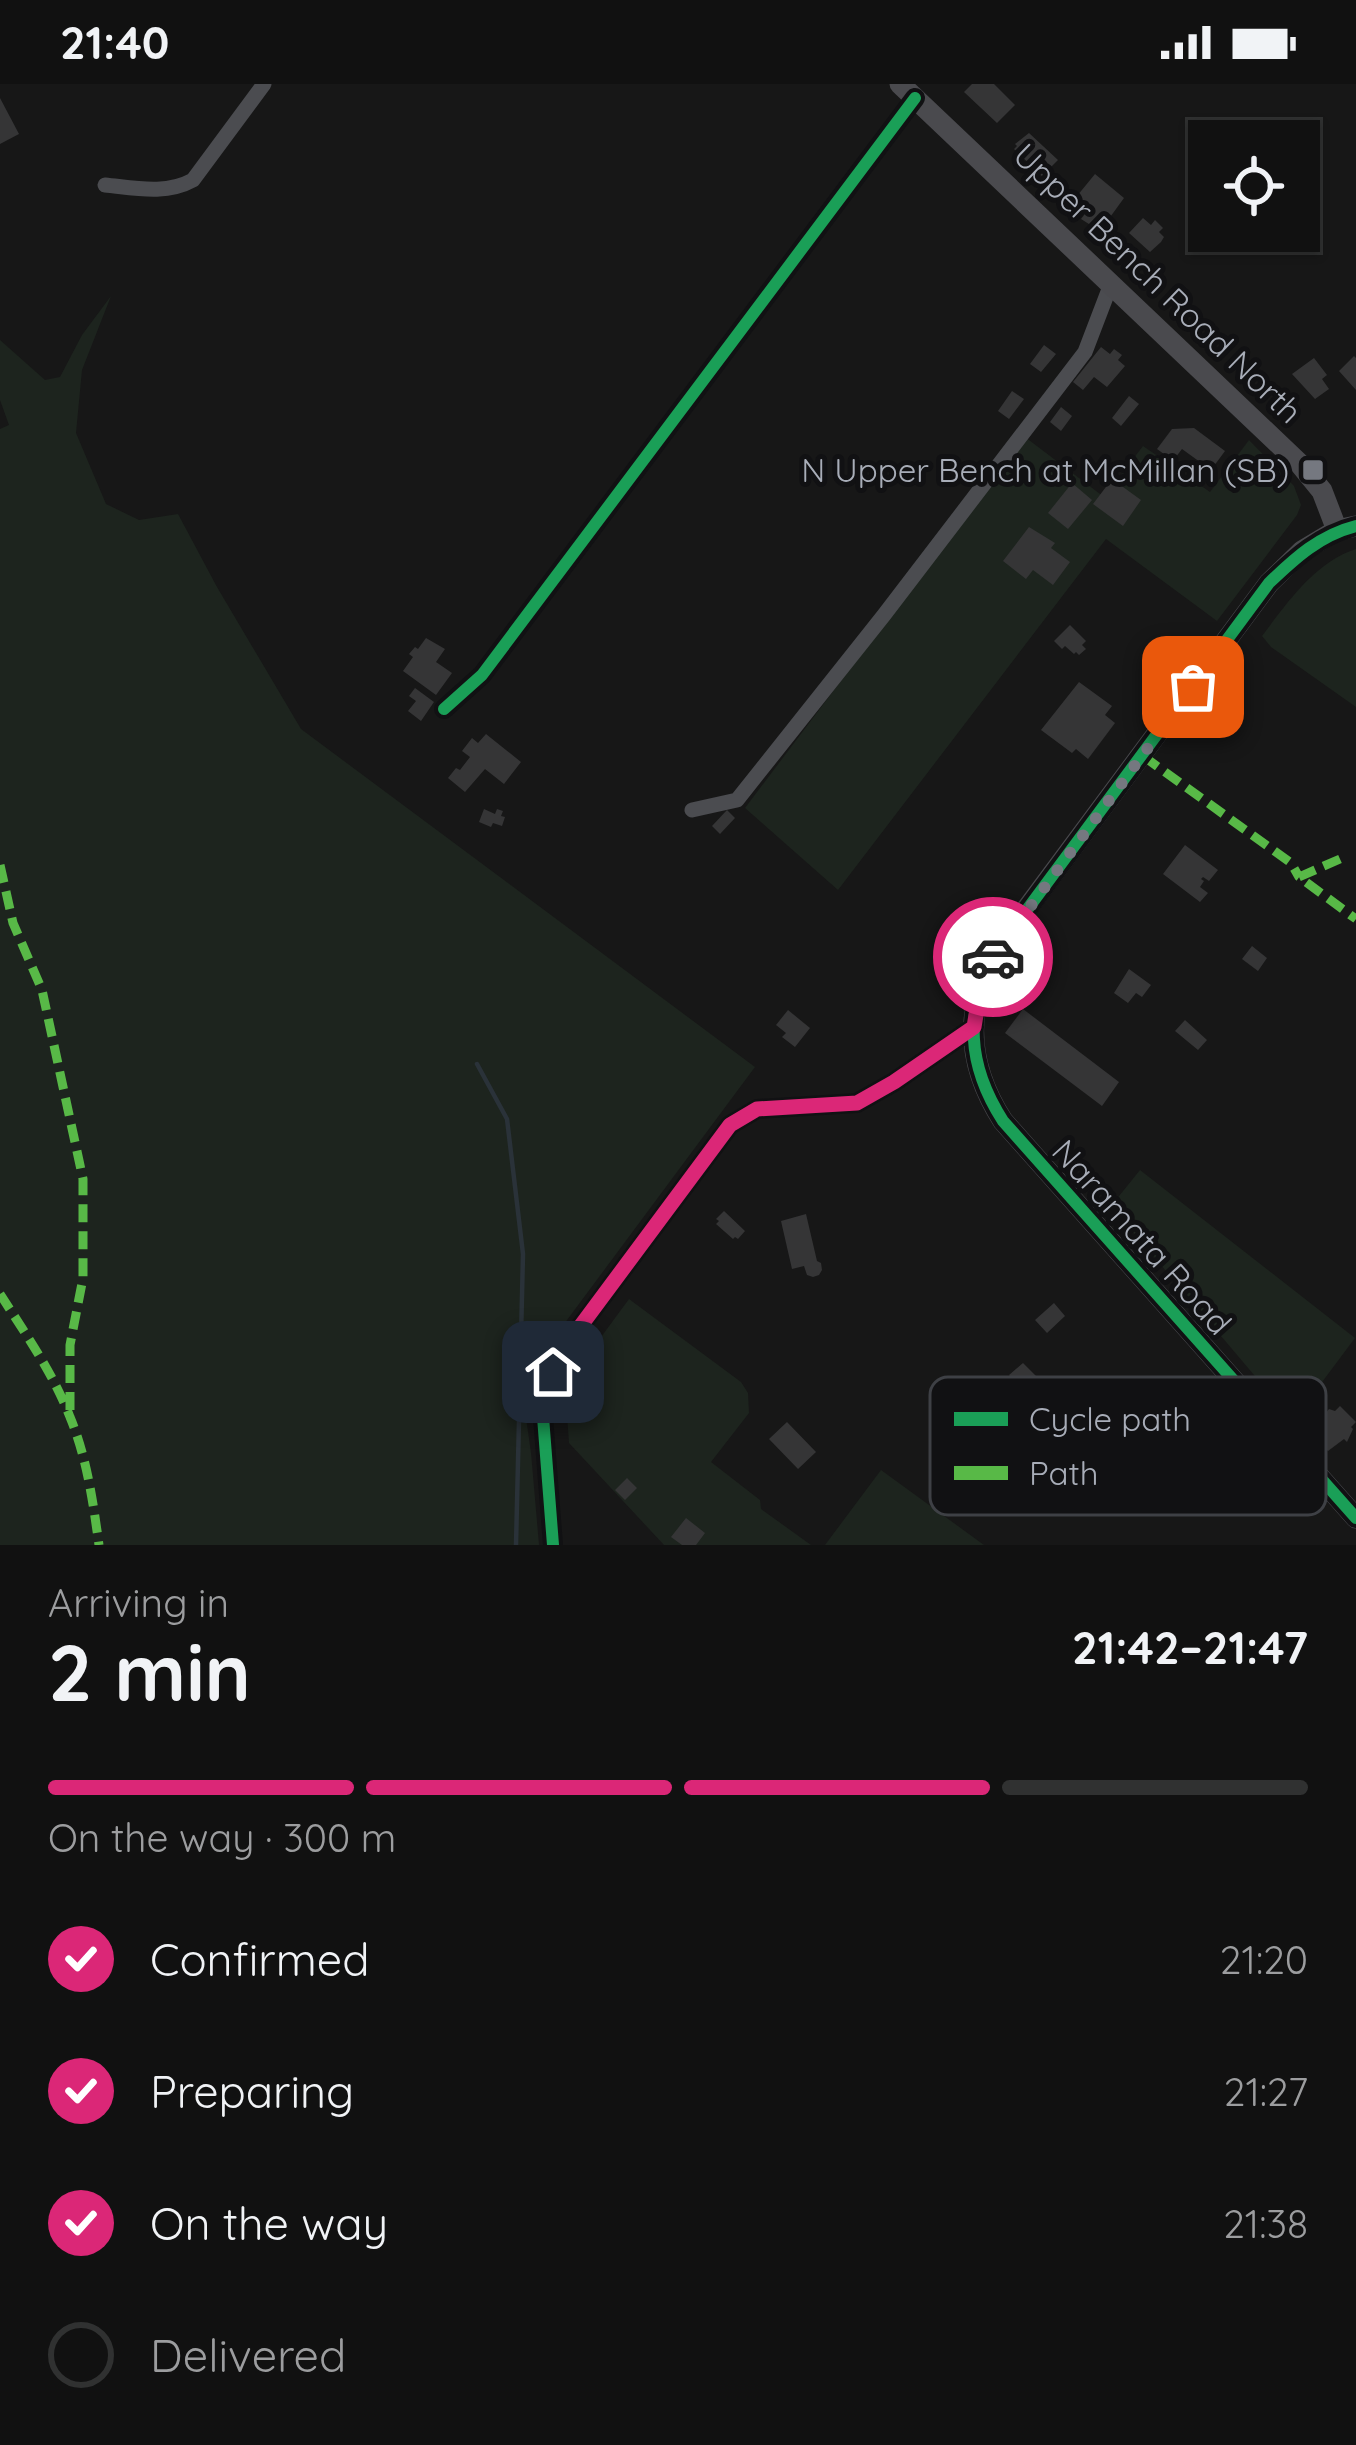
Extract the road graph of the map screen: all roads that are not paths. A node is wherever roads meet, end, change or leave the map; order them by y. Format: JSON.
{"nodes":[{"id":1,"x":264,"y":84,"type":"edge"},
{"id":2,"x":908,"y":91,"type":"edge"},
{"id":3,"x":105,"y":185,"type":"dead end"},
{"id":4,"x":1111,"y":284,"type":"junction"},
{"id":5,"x":1347,"y":528,"type":"edge"},
{"id":6,"x":444,"y":709,"type":"dead end"},
{"id":7,"x":692,"y":810,"type":"dead end"},
{"id":8,"x":974,"y":1027,"type":"junction"},
{"id":9,"x":1231,"y":1377,"type":"edge"},
{"id":10,"x":1326,"y":1484,"type":"edge"},
{"id":11,"x":1356,"y":1518,"type":"edge"},
{"id":12,"x":553,"y":1545,"type":"edge"}],
"edges":[{"from":1,"to":3,"type":"street"},
{"from":2,"to":4,"type":"main road","name":"Upper Bench Road North"},
{"from":2,"to":6,"type":"street"},
{"from":4,"to":5,"type":"main road","name":"Upper Bench Road North"},
{"from":4,"to":7,"type":"street"},
{"from":5,"to":8,"type":"main road"},
{"from":8,"to":9,"type":"main road","name":"Naramata Road"},
{"from":8,"to":12,"type":"street"},
{"from":10,"to":11,"type":"main road","name":"Naramata Road"}]}
